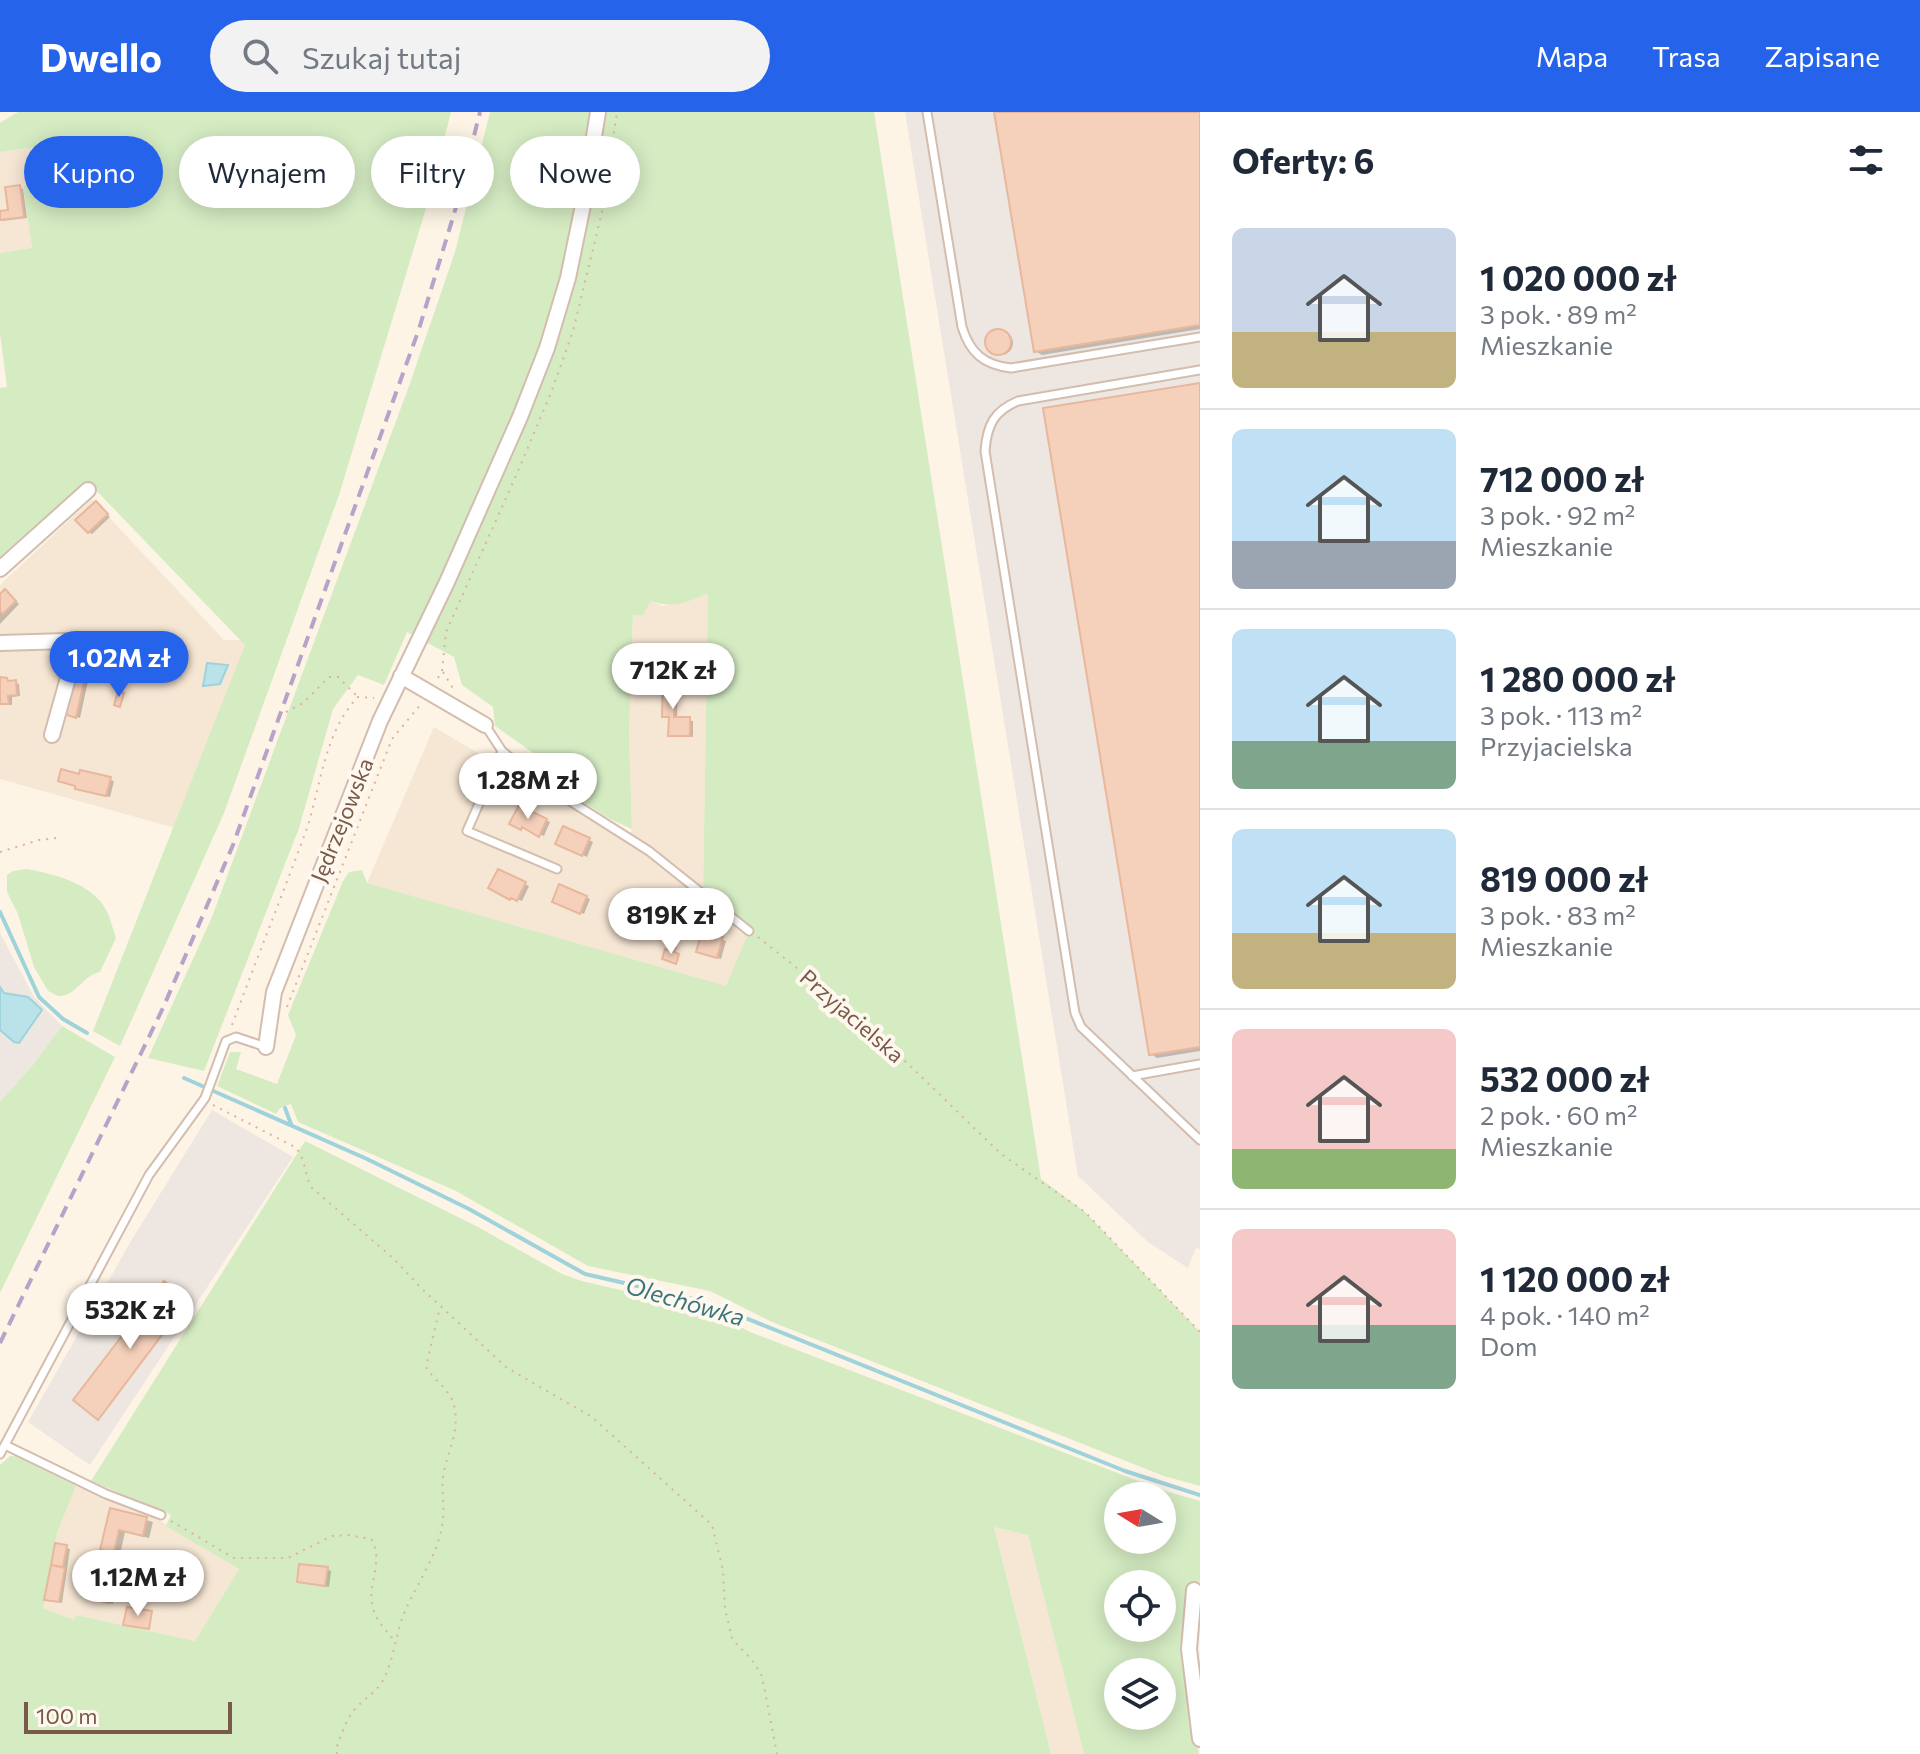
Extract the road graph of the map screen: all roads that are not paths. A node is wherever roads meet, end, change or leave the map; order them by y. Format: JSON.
{"nodes":[{"id":1,"x":598,"y":112,"type":"edge"},
{"id":2,"x":927,"y":112,"type":"edge"},
{"id":3,"x":1200,"y":337,"type":"edge"},
{"id":4,"x":1200,"y":370,"type":"edge"},
{"id":5,"x":88,"y":490,"type":"dead end"},
{"id":6,"x":0,"y":569,"type":"edge"},
{"id":7,"x":0,"y":643,"type":"edge"},
{"id":8,"x":401,"y":676,"type":"junction"},
{"id":9,"x":485,"y":725,"type":"joint"},
{"id":10,"x":52,"y":735,"type":"dead end"},
{"id":11,"x":502,"y":751,"type":"junction"},
{"id":12,"x":557,"y":869,"type":"dead end"},
{"id":13,"x":749,"y":931,"type":"road end"},
{"id":14,"x":266,"y":1047,"type":"joint"},
{"id":15,"x":1200,"y":1064,"type":"edge"},
{"id":16,"x":1132,"y":1076,"type":"junction"},
{"id":17,"x":1200,"y":1140,"type":"edge"},
{"id":18,"x":5,"y":1445,"type":"junction"},
{"id":19,"x":0,"y":1454,"type":"edge"},
{"id":20,"x":161,"y":1515,"type":"road end"},
{"id":21,"x":1194,"y":1590,"type":"dead end"},
{"id":22,"x":1200,"y":1739,"type":"edge"}],
"edges":[{"from":1,"to":8,"type":"street","name":"Jędrzejowska"},
{"from":2,"to":3,"type":"lane"},
{"from":4,"to":16,"type":"lane"},
{"from":5,"to":6,"type":"street"},
{"from":7,"to":10,"type":"street"},
{"from":8,"to":9,"type":"street"},
{"from":8,"to":14,"type":"street","name":"Jędrzejowska"},
{"from":9,"to":11,"type":"lane"},
{"from":11,"to":12,"type":"lane"},
{"from":11,"to":13,"type":"lane"},
{"from":14,"to":18,"type":"lane","name":"Jędrzejowska"},
{"from":15,"to":16,"type":"lane"},
{"from":16,"to":17,"type":"lane"},
{"from":18,"to":19,"type":"lane"},
{"from":18,"to":20,"type":"lane"},
{"from":21,"to":22,"type":"street"}]}
